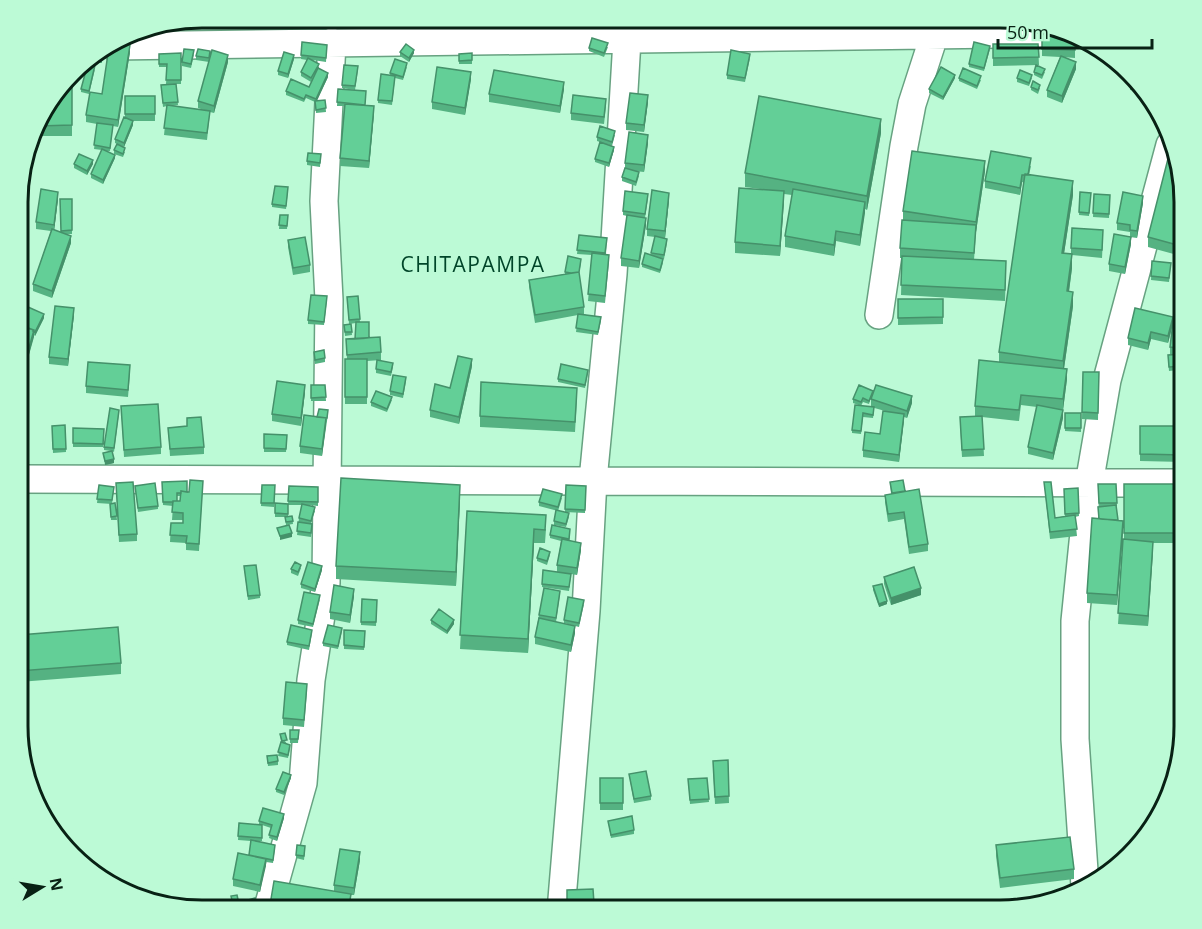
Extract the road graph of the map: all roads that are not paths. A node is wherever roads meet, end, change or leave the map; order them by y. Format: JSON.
{"nodes":[{"id":1,"x":833,"y":29,"type":"edge"},
{"id":2,"x":856,"y":29,"type":"edge"},
{"id":3,"x":1042,"y":34,"type":"edge"},
{"id":4,"x":934,"y":36,"type":"junction"},
{"id":5,"x":627,"y":40,"type":"junction"},
{"id":6,"x":332,"y":42,"type":"junction"},
{"id":7,"x":129,"y":45,"type":"edge"},
{"id":8,"x":1167,"y":156,"type":"edge"},
{"id":9,"x":879,"y":315,"type":"dead end"},
{"id":10,"x":29,"y":479,"type":"edge"},
{"id":11,"x":593,"y":480,"type":"junction"},
{"id":12,"x":328,"y":481,"type":"junction"},
{"id":13,"x":1173,"y":483,"type":"edge"},
{"id":14,"x":1089,"y":484,"type":"junction"},
{"id":15,"x":1084,"y":878,"type":"edge"},
{"id":16,"x":270,"y":900,"type":"edge"},
{"id":17,"x":562,"y":900,"type":"edge"}],
"edges":[{"from":1,"to":5,"type":"street"},
{"from":2,"to":4,"type":"street"},
{"from":3,"to":4,"type":"street"},
{"from":4,"to":9,"type":"street"},
{"from":5,"to":6,"type":"street"},
{"from":5,"to":11,"type":"street"},
{"from":6,"to":7,"type":"street"},
{"from":6,"to":12,"type":"street"},
{"from":8,"to":14,"type":"street"},
{"from":10,"to":12,"type":"street"},
{"from":11,"to":12,"type":"street"},
{"from":11,"to":14,"type":"street"},
{"from":11,"to":17,"type":"street"},
{"from":12,"to":16,"type":"street"},
{"from":13,"to":14,"type":"street"},
{"from":14,"to":15,"type":"street"}]}
